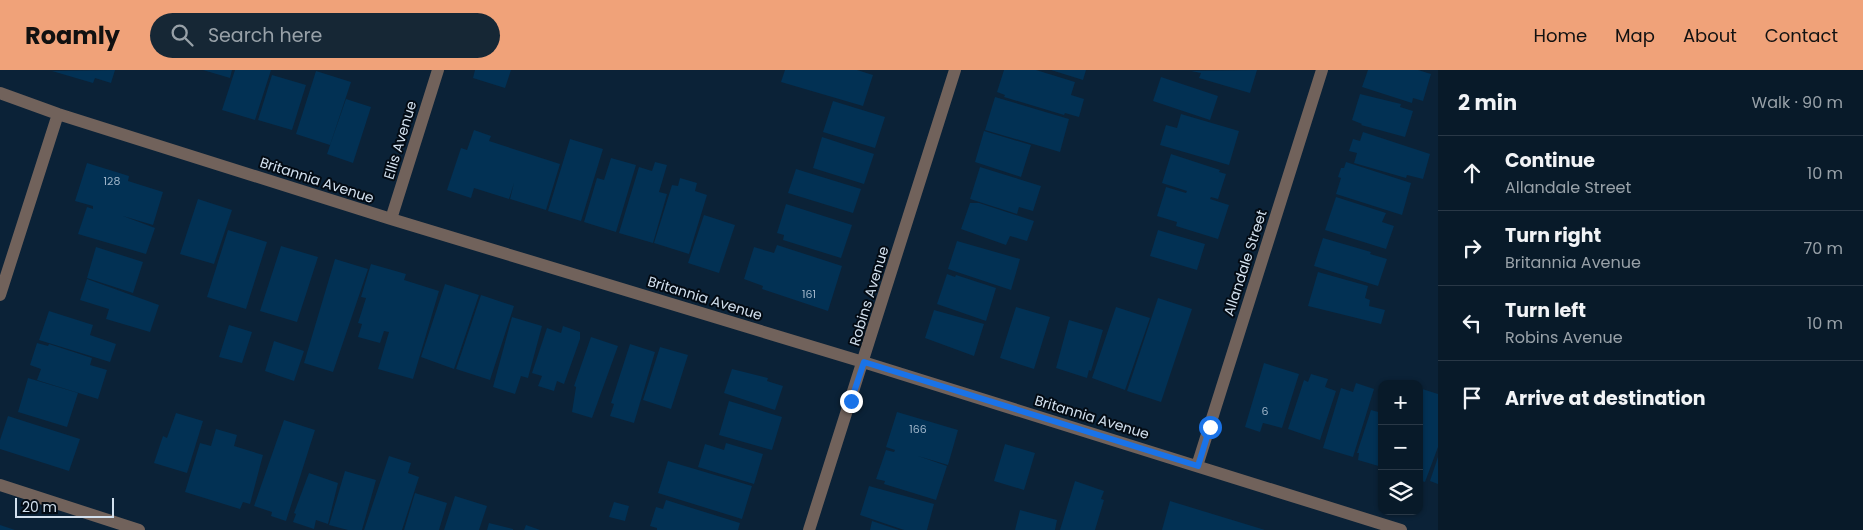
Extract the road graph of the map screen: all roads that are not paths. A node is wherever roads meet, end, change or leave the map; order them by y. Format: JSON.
{"nodes":[{"id":1,"x":438,"y":70,"type":"edge"},
{"id":2,"x":955,"y":70,"type":"edge"},
{"id":3,"x":1322,"y":70,"type":"edge"},
{"id":4,"x":0,"y":93,"type":"edge"},
{"id":5,"x":58,"y":114,"type":"junction"},
{"id":6,"x":391,"y":219,"type":"junction"},
{"id":7,"x":0,"y":295,"type":"edge"},
{"id":8,"x":864,"y":362,"type":"junction"},
{"id":9,"x":1198,"y":466,"type":"junction"},
{"id":10,"x":0,"y":485,"type":"edge"},
{"id":11,"x":139,"y":530,"type":"edge"},
{"id":12,"x":809,"y":530,"type":"edge"},
{"id":13,"x":1401,"y":530,"type":"edge"}],
"edges":[{"from":1,"to":6,"type":"street","name":"Ellis Avenue"},
{"from":2,"to":8,"type":"street","name":"Robins Avenue"},
{"from":3,"to":9,"type":"street","name":"Allandale Street"},
{"from":4,"to":5,"type":"street","name":"Britannia Avenue"},
{"from":5,"to":6,"type":"street","name":"Britannia Avenue"},
{"from":5,"to":7,"type":"street"},
{"from":6,"to":8,"type":"street","name":"Britannia Avenue"},
{"from":8,"to":9,"type":"street","name":"Britannia Avenue"},
{"from":8,"to":12,"type":"street","name":"Robins Avenue"},
{"from":9,"to":13,"type":"street","name":"Britannia Avenue"},
{"from":10,"to":11,"type":"street"}]}
